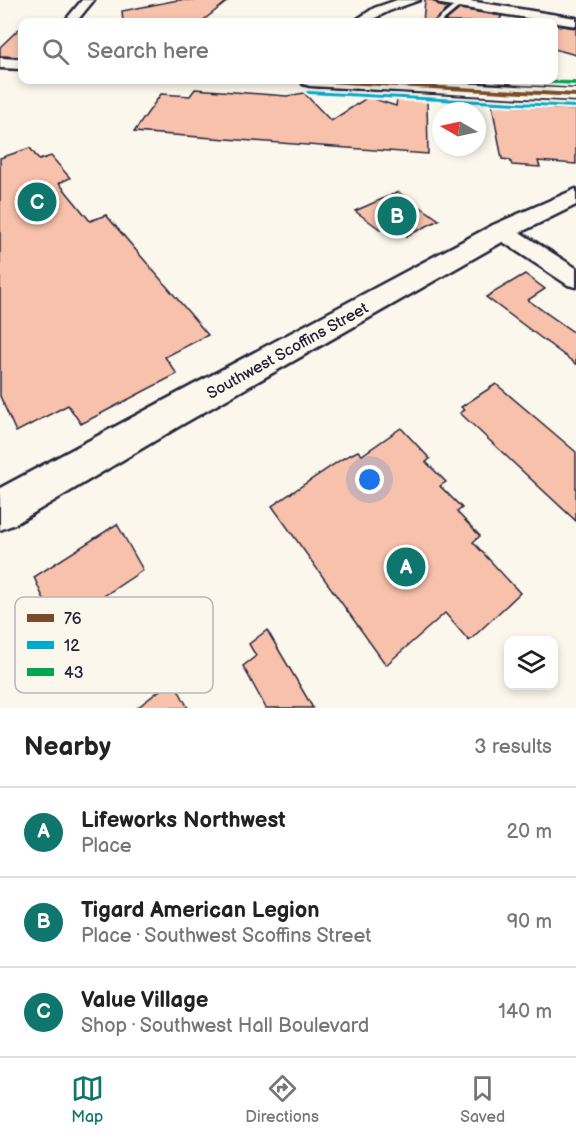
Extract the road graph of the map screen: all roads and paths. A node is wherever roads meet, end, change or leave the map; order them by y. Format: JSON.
{"nodes":[{"id":1,"x":88,"y":0,"type":"edge"},
{"id":2,"x":414,"y":0,"type":"edge"},
{"id":3,"x":441,"y":0,"type":"edge"},
{"id":4,"x":462,"y":2,"type":"junction"},
{"id":5,"x":73,"y":18,"type":"edge"},
{"id":6,"x":364,"y":18,"type":"edge"},
{"id":7,"x":443,"y":18,"type":"edge"},
{"id":8,"x":553,"y":18,"type":"edge"},
{"id":9,"x":558,"y":19,"type":"edge"},
{"id":10,"x":576,"y":22,"type":"edge"},
{"id":11,"x":0,"y":63,"type":"edge"},
{"id":12,"x":18,"y":64,"type":"edge"},
{"id":13,"x":396,"y":84,"type":"edge"},
{"id":14,"x":576,"y":95,"type":"edge"},
{"id":15,"x":576,"y":196,"type":"edge"},
{"id":16,"x":502,"y":231,"type":"junction"},
{"id":17,"x":576,"y":279,"type":"edge"},
{"id":18,"x":0,"y":510,"type":"edge"}],
"edges":[{"from":1,"to":5,"type":"street"},
{"from":2,"to":6,"type":"street"},
{"from":3,"to":4,"type":"street"},
{"from":4,"to":7,"type":"lane"},
{"from":4,"to":8,"type":"street"},
{"from":9,"to":10,"type":"street"},
{"from":11,"to":12,"type":"street"},
{"from":13,"to":14,"type":"street"},
{"from":15,"to":16,"type":"street","name":"Southwest Scoffins Street"},
{"from":16,"to":17,"type":"street"},
{"from":16,"to":18,"type":"street","name":"Southwest Scoffins Street"}]}
